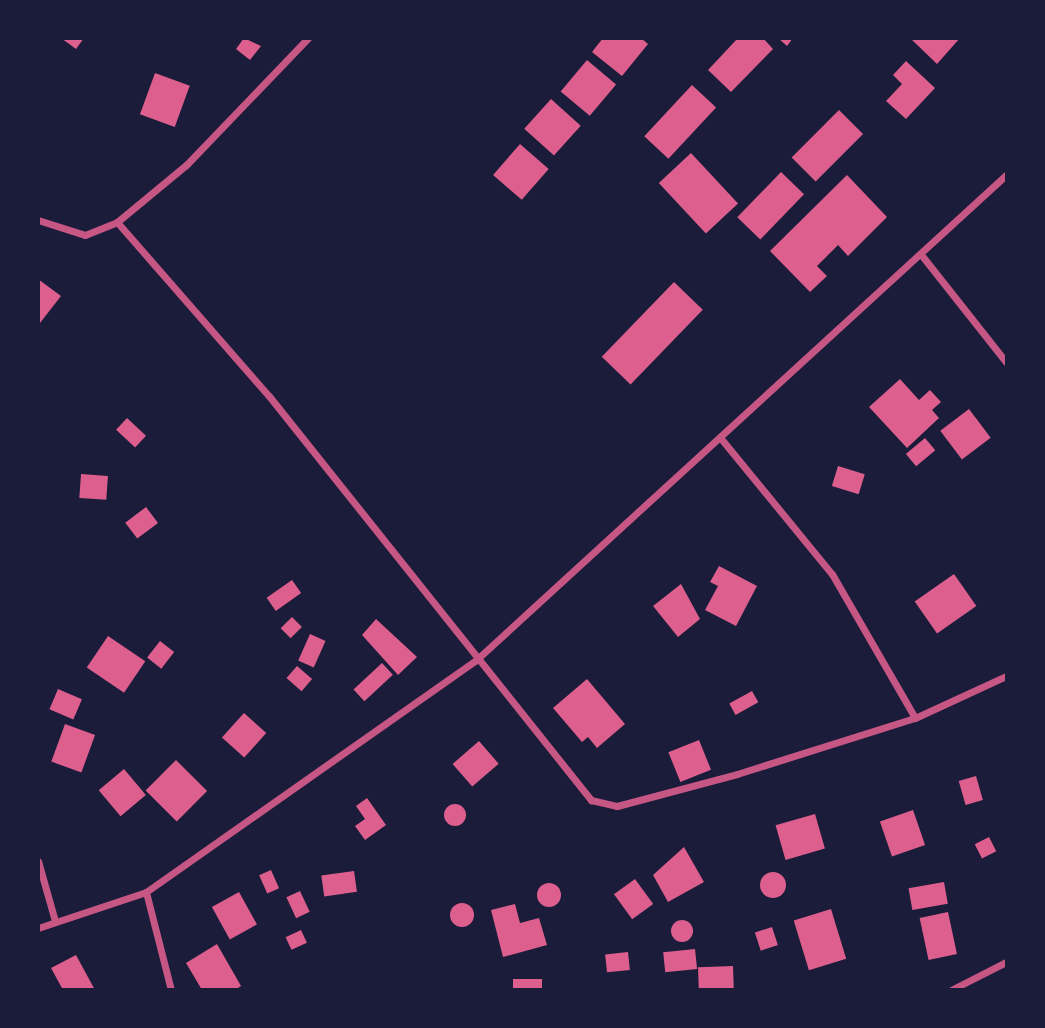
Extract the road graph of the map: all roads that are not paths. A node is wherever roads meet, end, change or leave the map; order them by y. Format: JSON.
{"nodes":[{"id":1,"x":308,"y":38,"type":"edge"},
{"id":2,"x":1006,"y":175,"type":"edge"},
{"id":3,"x":38,"y":220,"type":"edge"},
{"id":4,"x":117,"y":222,"type":"junction"},
{"id":5,"x":923,"y":257,"type":"junction"},
{"id":6,"x":1006,"y":362,"type":"edge"},
{"id":7,"x":723,"y":441,"type":"junction"},
{"id":8,"x":475,"y":660,"type":"junction"},
{"id":9,"x":1006,"y":676,"type":"edge"},
{"id":10,"x":915,"y":718,"type":"junction"},
{"id":11,"x":38,"y":861,"type":"edge"},
{"id":12,"x":146,"y":892,"type":"junction"},
{"id":13,"x":55,"y":921,"type":"junction"},
{"id":14,"x":38,"y":928,"type":"edge"},
{"id":15,"x":1006,"y":962,"type":"edge"},
{"id":16,"x":172,"y":989,"type":"edge"},
{"id":17,"x":951,"y":989,"type":"edge"}],
"edges":[{"from":1,"to":4,"type":"street"},
{"from":2,"to":5,"type":"street"},
{"from":3,"to":4,"type":"street"},
{"from":4,"to":8,"type":"street"},
{"from":5,"to":6,"type":"street"},
{"from":5,"to":7,"type":"street"},
{"from":7,"to":8,"type":"street"},
{"from":7,"to":10,"type":"street"},
{"from":8,"to":10,"type":"street"},
{"from":8,"to":12,"type":"street"},
{"from":9,"to":10,"type":"street"},
{"from":11,"to":13,"type":"street"},
{"from":12,"to":13,"type":"street"},
{"from":12,"to":16,"type":"street"},
{"from":13,"to":14,"type":"street"},
{"from":15,"to":17,"type":"street"}]}
